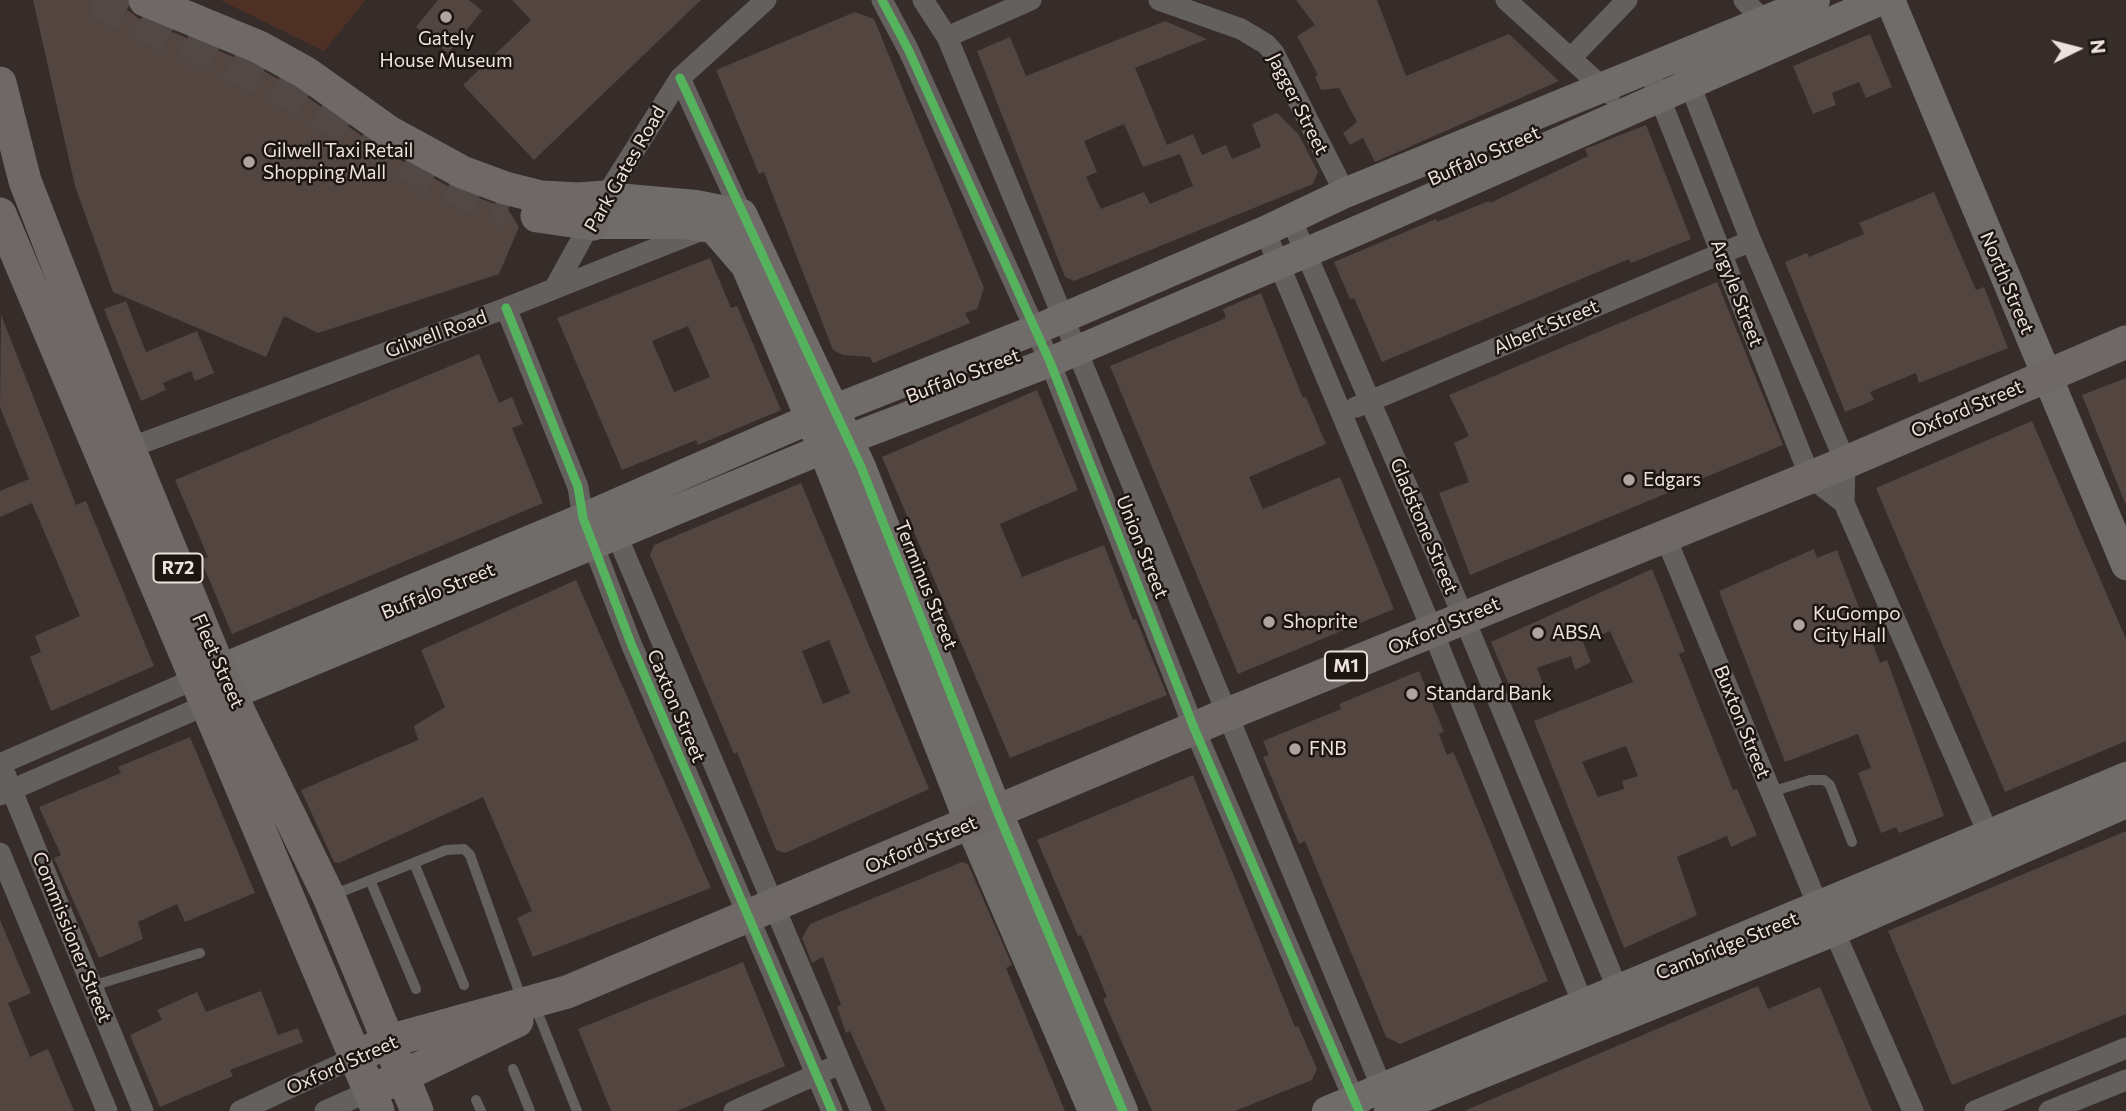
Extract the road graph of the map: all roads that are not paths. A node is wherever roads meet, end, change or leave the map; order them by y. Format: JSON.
{"nodes":[{"id":1,"x":145,"y":0,"type":"edge"},
{"id":2,"x":766,"y":0,"type":"edge"},
{"id":3,"x":882,"y":0,"type":"edge"},
{"id":4,"x":923,"y":0,"type":"edge"},
{"id":5,"x":1031,"y":0,"type":"edge"},
{"id":6,"x":1159,"y":0,"type":"edge"},
{"id":7,"x":1506,"y":0,"type":"edge"},
{"id":8,"x":1628,"y":0,"type":"edge"},
{"id":9,"x":1815,"y":0,"type":"edge"},
{"id":10,"x":1881,"y":0,"type":"edge"},
{"id":11,"x":1890,"y":0,"type":"edge"},
{"id":12,"x":1764,"y":21,"type":"edge"},
{"id":13,"x":947,"y":37,"type":"junction"},
{"id":14,"x":1572,"y":57,"type":"junction"},
{"id":15,"x":1679,"y":57,"type":"junction"},
{"id":16,"x":1648,"y":70,"type":"junction"},
{"id":17,"x":680,"y":78,"type":"junction"},
{"id":18,"x":0,"y":83,"type":"edge"},
{"id":19,"x":1692,"y":86,"type":"junction"},
{"id":20,"x":1605,"y":88,"type":"junction"},
{"id":21,"x":1660,"y":99,"type":"junction"},
{"id":22,"x":1625,"y":112,"type":"junction"},
{"id":23,"x":1345,"y":193,"type":"junction"},
{"id":24,"x":508,"y":210,"type":"tunnel mouth"},
{"id":25,"x":599,"y":210,"type":"junction"},
{"id":26,"x":0,"y":214,"type":"edge"},
{"id":27,"x":742,"y":214,"type":"junction"},
{"id":28,"x":1278,"y":225,"type":"junction"},
{"id":29,"x":713,"y":229,"type":"junction"},
{"id":30,"x":1751,"y":241,"type":"junction"},
{"id":31,"x":6,"y":247,"type":"edge"},
{"id":32,"x":1307,"y":252,"type":"junction"},
{"id":33,"x":1721,"y":254,"type":"junction"},
{"id":34,"x":1279,"y":263,"type":"junction"},
{"id":35,"x":554,"y":289,"type":"junction"},
{"id":36,"x":506,"y":308,"type":"junction"},
{"id":37,"x":1063,"y":317,"type":"junction"},
{"id":38,"x":1035,"y":330,"type":"junction"},
{"id":39,"x":2126,"y":342,"type":"edge"},
{"id":40,"x":1078,"y":350,"type":"junction"},
{"id":41,"x":1050,"y":362,"type":"junction"},
{"id":42,"x":2046,"y":375,"type":"junction"},
{"id":43,"x":1370,"y":401,"type":"junction"},
{"id":44,"x":822,"y":414,"type":"junction"},
{"id":45,"x":1342,"y":414,"type":"junction"},
{"id":46,"x":835,"y":444,"type":"junction"},
{"id":47,"x":129,"y":448,"type":"junction"},
{"id":48,"x":1845,"y":461,"type":"junction"},
{"id":49,"x":1810,"y":477,"type":"junction"},
{"id":50,"x":1844,"y":503,"type":"junction"},
{"id":51,"x":599,"y":527,"type":"junction"},
{"id":52,"x":1665,"y":536,"type":"junction"},
{"id":53,"x":2126,"y":565,"type":"edge"},
{"id":54,"x":1464,"y":618,"type":"junction"},
{"id":55,"x":1433,"y":632,"type":"junction"},
{"id":56,"x":213,"y":686,"type":"junction"},
{"id":57,"x":1228,"y":714,"type":"junction"},
{"id":58,"x":1195,"y":728,"type":"junction"},
{"id":59,"x":0,"y":764,"type":"edge"},
{"id":60,"x":2126,"y":778,"type":"edge"},
{"id":61,"x":6,"y":792,"type":"edge"},
{"id":62,"x":1771,"y":792,"type":"junction"},
{"id":63,"x":2126,"y":803,"type":"edge"},
{"id":64,"x":984,"y":819,"type":"junction"},
{"id":65,"x":1989,"y":835,"type":"junction"},
{"id":66,"x":1852,"y":842,"type":"dead end"},
{"id":67,"x":0,"y":853,"type":"edge"},
{"id":68,"x":414,"y":863,"type":"junction"},
{"id":69,"x":370,"y":880,"type":"junction"},
{"id":70,"x":329,"y":897,"type":"junction"},
{"id":71,"x":761,"y":912,"type":"junction"},
{"id":72,"x":1826,"y":919,"type":"junction"},
{"id":73,"x":200,"y":953,"type":"dead end"},
{"id":74,"x":464,"y":985,"type":"dead end"},
{"id":75,"x":92,"y":986,"type":"junction"},
{"id":76,"x":416,"y":989,"type":"dead end"},
{"id":77,"x":1618,"y":990,"type":"junction"},
{"id":78,"x":1583,"y":1004,"type":"junction"},
{"id":79,"x":530,"y":1007,"type":"junction"},
{"id":80,"x":388,"y":1041,"type":"junction"},
{"id":81,"x":2126,"y":1048,"type":"edge"},
{"id":82,"x":356,"y":1057,"type":"junction"},
{"id":83,"x":842,"y":1063,"type":"junction"},
{"id":84,"x":513,"y":1069,"type":"dead end"},
{"id":85,"x":818,"y":1074,"type":"junction"},
{"id":86,"x":404,"y":1075,"type":"junction"},
{"id":87,"x":2126,"y":1080,"type":"edge"},
{"id":88,"x":374,"y":1101,"type":"edge"},
{"id":89,"x":1356,"y":1105,"type":"edge"},
{"id":90,"x":1388,"y":1105,"type":"edge"},
{"id":91,"x":107,"y":1111,"type":"edge"},
{"id":92,"x":143,"y":1111,"type":"edge"},
{"id":93,"x":240,"y":1111,"type":"edge"},
{"id":94,"x":325,"y":1111,"type":"edge"},
{"id":95,"x":417,"y":1111,"type":"edge"},
{"id":96,"x":530,"y":1111,"type":"edge"},
{"id":97,"x":577,"y":1111,"type":"edge"},
{"id":98,"x":734,"y":1111,"type":"edge"},
{"id":99,"x":832,"y":1111,"type":"edge"},
{"id":100,"x":860,"y":1111,"type":"edge"},
{"id":101,"x":1093,"y":1111,"type":"edge"},
{"id":102,"x":1123,"y":1111,"type":"edge"},
{"id":103,"x":1327,"y":1111,"type":"edge"},
{"id":104,"x":1913,"y":1111,"type":"edge"},
{"id":105,"x":1975,"y":1111,"type":"edge"},
{"id":106,"x":2049,"y":1111,"type":"edge"}],
"edges":[{"from":1,"to":25,"type":"main road"},
{"from":2,"to":17,"type":"street","name":"Park Gates Road"},
{"from":3,"to":38,"type":"street","name":"Union Street"},
{"from":4,"to":13,"type":"street","name":"Union Street"},
{"from":5,"to":13,"type":"street"},
{"from":6,"to":23,"type":"street","name":"Jagger Street"},
{"from":7,"to":14,"type":"street"},
{"from":8,"to":14,"type":"street"},
{"from":9,"to":12,"type":"street","name":"Buffalo Street"},
{"from":10,"to":12,"type":"street","name":"Buffalo Street"},
{"from":11,"to":42,"type":"street","name":"North Street"},
{"from":12,"to":15,"type":"street","name":"Buffalo Street"},
{"from":12,"to":19,"type":"street","name":"Buffalo Street"},
{"from":13,"to":37,"type":"street","name":"Union Street"},
{"from":14,"to":20,"type":"street"},
{"from":15,"to":16,"type":"street","name":"Buffalo Street"},
{"from":15,"to":19,"type":"street","name":"Argyle Street"},
{"from":16,"to":20,"type":"street","name":"Buffalo Street"},
{"from":16,"to":21,"type":"street","name":"Argyle Street"},
{"from":17,"to":25,"type":"street","name":"Park Gates Road"},
{"from":17,"to":27,"type":"street"},
{"from":18,"to":47,"type":"main road","name":"Fleet Street","number":"R72"},
{"from":19,"to":21,"type":"street","name":"Buffalo Street"},
{"from":19,"to":30,"type":"street","name":"Argyle Street"},
{"from":20,"to":22,"type":"street"},
{"from":20,"to":23,"type":"street","name":"Buffalo Street"},
{"from":21,"to":22,"type":"street","name":"Buffalo Street"},
{"from":21,"to":33,"type":"street","name":"Argyle Street"},
{"from":22,"to":32,"type":"street","name":"Buffalo Street"},
{"from":23,"to":28,"type":"street","name":"Buffalo Street"},
{"from":24,"to":25,"type":"main road"},
{"from":25,"to":27,"type":"street"},
{"from":25,"to":29,"type":"street"},
{"from":25,"to":35,"type":"street","name":"Park Gates Road"},
{"from":26,"to":31,"type":"main road","name":"Fleet Street","number":"R72"},
{"from":27,"to":29,"type":"street","name":"Gilwell Road"},
{"from":27,"to":44,"type":"street"},
{"from":28,"to":32,"type":"street","name":"Gladstone Street"},
{"from":28,"to":34,"type":"street","name":"Gladstone Street"},
{"from":28,"to":37,"type":"street","name":"Buffalo Street"},
{"from":29,"to":35,"type":"street","name":"Gilwell Road"},
{"from":29,"to":44,"type":"street"},
{"from":30,"to":33,"type":"street","name":"Albert Street"},
{"from":30,"to":48,"type":"street","name":"Argyle Street"},
{"from":31,"to":56,"type":"main road","name":"Fleet Street","number":"R72"},
{"from":32,"to":34,"type":"street","name":"Buffalo Street"},
{"from":32,"to":43,"type":"street","name":"Gladstone Street"},
{"from":33,"to":43,"type":"street","name":"Albert Street"},
{"from":33,"to":49,"type":"street","name":"Argyle Street"},
{"from":34,"to":40,"type":"street","name":"Buffalo Street"},
{"from":34,"to":45,"type":"street","name":"Gladstone Street"},
{"from":35,"to":36,"type":"street","name":"Gilwell Road"},
{"from":36,"to":47,"type":"street","name":"Gilwell Road"},
{"from":36,"to":51,"type":"street","name":"Caxton Street"},
{"from":37,"to":38,"type":"street","name":"Buffalo Street"},
{"from":37,"to":40,"type":"street","name":"Union Street"},
{"from":38,"to":41,"type":"street","name":"Union Street"},
{"from":38,"to":44,"type":"street","name":"Buffalo Street"},
{"from":39,"to":42,"type":"main road","name":"Oxford Street","number":"M1"},
{"from":40,"to":41,"type":"street","name":"Buffalo Street"},
{"from":40,"to":57,"type":"street","name":"Union Street"},
{"from":41,"to":46,"type":"street","name":"Buffalo Street"},
{"from":41,"to":58,"type":"street","name":"Union Street"},
{"from":42,"to":48,"type":"main road","name":"Oxford Street","number":"M1"},
{"from":42,"to":53,"type":"street","name":"North Street"},
{"from":43,"to":45,"type":"street","name":"Albert Street"},
{"from":43,"to":54,"type":"street","name":"Gladstone Street"},
{"from":44,"to":46,"type":"street"},
{"from":44,"to":51,"type":"street","name":"Buffalo Street"},
{"from":45,"to":55,"type":"street","name":"Gladstone Street"},
{"from":46,"to":51,"type":"street","name":"Buffalo Street"},
{"from":46,"to":64,"type":"street"},
{"from":47,"to":56,"type":"main road","name":"Fleet Street","number":"R72"},
{"from":48,"to":49,"type":"main road","name":"Oxford Street","number":"M1"},
{"from":48,"to":50,"type":"street","name":"Argyle Street"},
{"from":49,"to":50,"type":"street","name":"Argyle Street"},
{"from":49,"to":52,"type":"main road","name":"Oxford Street","number":"M1"},
{"from":50,"to":65,"type":"street","name":"Argyle Street"},
{"from":51,"to":56,"type":"street","name":"Buffalo Street"},
{"from":51,"to":71,"type":"street","name":"Caxton Street"},
{"from":51,"to":71,"type":"street","name":"Caxton Street"},
{"from":52,"to":54,"type":"main road","name":"Oxford Street","number":"M1"},
{"from":52,"to":62,"type":"street","name":"Buxton Street"},
{"from":54,"to":55,"type":"main road","name":"Oxford Street","number":"M1"},
{"from":54,"to":77,"type":"street","name":"Gladstone Street"},
{"from":55,"to":57,"type":"main road","name":"Oxford Street","number":"M1"},
{"from":55,"to":78,"type":"street","name":"Gladstone Street"},
{"from":56,"to":59,"type":"street","name":"Buffalo Street"},
{"from":56,"to":61,"type":"street","name":"Buffalo Street"},
{"from":56,"to":70,"type":"main road","name":"Fleet Street","number":"R72"},
{"from":56,"to":82,"type":"main road","name":"Fleet Street","number":"R72"},
{"from":57,"to":58,"type":"main road","name":"Oxford Street","number":"M1"},
{"from":57,"to":90,"type":"street","name":"Union Street"},
{"from":58,"to":64,"type":"main road","name":"Oxford Street","number":"M1"},
{"from":58,"to":89,"type":"street","name":"Union Street"},
{"from":59,"to":61,"type":"street","name":"Commissioner Street"},
{"from":60,"to":65,"type":"street","name":"Cambridge Street"},
{"from":61,"to":75,"type":"street","name":"Commissioner Street"},
{"from":62,"to":66,"type":"lane"},
{"from":62,"to":72,"type":"street","name":"Buxton Street"},
{"from":63,"to":72,"type":"street","name":"Cambridge Street"},
{"from":64,"to":71,"type":"main road","name":"Oxford Street","number":"M1"},
{"from":64,"to":101,"type":"street"},
{"from":64,"to":102,"type":"street"},
{"from":65,"to":72,"type":"street","name":"Cambridge Street"},
{"from":67,"to":91,"type":"street","name":"Commissioner Street"},
{"from":68,"to":69,"type":"lane"},
{"from":68,"to":74,"type":"lane"},
{"from":68,"to":79,"type":"lane"},
{"from":69,"to":70,"type":"lane"},
{"from":69,"to":76,"type":"lane"},
{"from":70,"to":80,"type":"main road","name":"Fleet Street","number":"R72"},
{"from":71,"to":79,"type":"main road","name":"Oxford Street","number":"M1"},
{"from":71,"to":83,"type":"street","name":"Caxton Street"},
{"from":71,"to":85,"type":"street","name":"Caxton Street"},
{"from":72,"to":77,"type":"street","name":"Cambridge Street"},
{"from":72,"to":90,"type":"street","name":"Cambridge Street"},
{"from":72,"to":104,"type":"street","name":"Buxton Street"},
{"from":73,"to":75,"type":"lane"},
{"from":75,"to":92,"type":"street","name":"Commissioner Street"},
{"from":77,"to":78,"type":"street","name":"Cambridge Street"},
{"from":78,"to":90,"type":"street","name":"Cambridge Street"},
{"from":79,"to":80,"type":"main road","name":"Oxford Street"},
{"from":79,"to":86,"type":"main road","name":"Oxford Street"},
{"from":79,"to":97,"type":"lane"},
{"from":80,"to":82,"type":"main road","name":"Oxford Street"},
{"from":80,"to":86,"type":"main road","name":"Fleet Street","number":"R72"},
{"from":81,"to":105,"type":"street"},
{"from":82,"to":88,"type":"main road","name":"Fleet Street","number":"R72"},
{"from":82,"to":93,"type":"street","name":"Oxford Street"},
{"from":83,"to":85,"type":"street"},
{"from":83,"to":100,"type":"street","name":"Caxton Street"},
{"from":84,"to":96,"type":"lane"},
{"from":85,"to":98,"type":"street"},
{"from":85,"to":99,"type":"street","name":"Caxton Street"},
{"from":86,"to":88,"type":"main road","name":"Oxford Street"},
{"from":86,"to":95,"type":"main road","name":"Fleet Street","number":"R72"},
{"from":87,"to":106,"type":"street"},
{"from":88,"to":94,"type":"street","name":"Oxford Street"},
{"from":89,"to":90,"type":"street","name":"Cambridge Street"},
{"from":89,"to":103,"type":"street","name":"Cambridge Street"}]}
